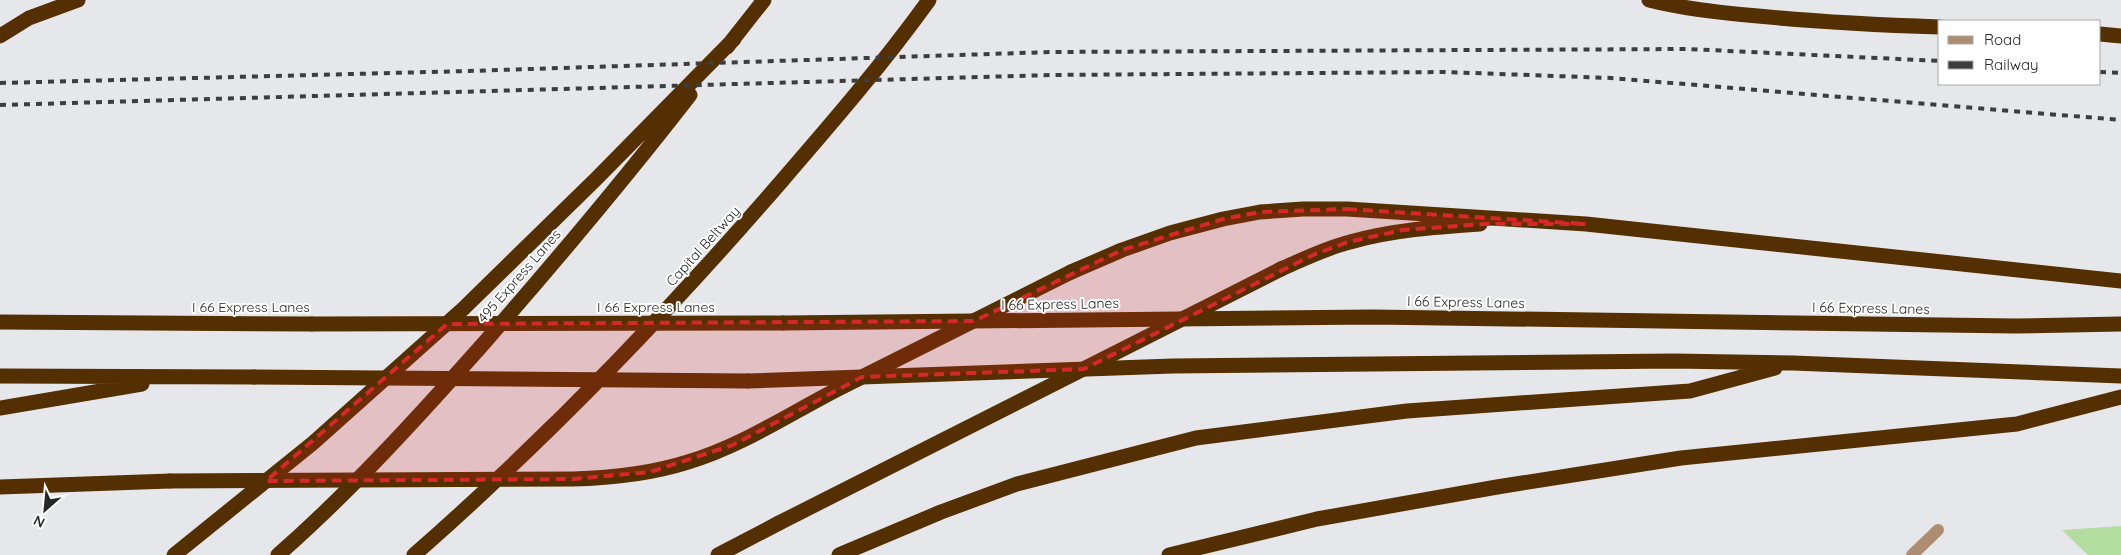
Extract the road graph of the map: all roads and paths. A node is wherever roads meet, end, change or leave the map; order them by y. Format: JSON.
{"nodes":[{"id":1,"x":78,"y":0,"type":"edge"},
{"id":2,"x":764,"y":0,"type":"edge"},
{"id":3,"x":929,"y":0,"type":"edge"},
{"id":4,"x":1649,"y":0,"type":"edge"},
{"id":5,"x":1938,"y":27,"type":"edge"},
{"id":6,"x":2101,"y":34,"type":"edge"},
{"id":7,"x":0,"y":36,"type":"edge"},
{"id":8,"x":2121,"y":36,"type":"edge"},
{"id":9,"x":734,"y":39,"type":"junction"},
{"id":10,"x":1586,"y":224,"type":"junction"},
{"id":11,"x":2121,"y":281,"type":"edge"},
{"id":12,"x":0,"y":322,"type":"edge"},
{"id":13,"x":2121,"y":324,"type":"edge"},
{"id":14,"x":1792,"y":363,"type":"junction"},
{"id":15,"x":0,"y":376,"type":"edge"},
{"id":16,"x":2121,"y":376,"type":"edge"},
{"id":17,"x":184,"y":377,"type":"junction"},
{"id":18,"x":2121,"y":397,"type":"edge"},
{"id":19,"x":0,"y":408,"type":"edge"},
{"id":20,"x":0,"y":487,"type":"edge"},
{"id":21,"x":1938,"y":530,"type":"dead end"},
{"id":22,"x":174,"y":555,"type":"edge"},
{"id":23,"x":278,"y":555,"type":"edge"},
{"id":24,"x":414,"y":555,"type":"edge"},
{"id":25,"x":718,"y":555,"type":"edge"},
{"id":26,"x":839,"y":555,"type":"edge"},
{"id":27,"x":1169,"y":555,"type":"edge"},
{"id":28,"x":1912,"y":555,"type":"edge"}],
"edges":[{"from":1,"to":7,"type":"highway"},
{"from":2,"to":9,"type":"highway","name":"495 Express Lanes"},
{"from":3,"to":24,"type":"highway","name":"Capital Beltway"},
{"from":4,"to":5,"type":"highway"},
{"from":6,"to":8,"type":"highway"},
{"from":9,"to":22,"type":"highway"},
{"from":9,"to":23,"type":"highway","name":"495 Express Lanes"},
{"from":10,"to":11,"type":"highway"},
{"from":10,"to":20,"type":"highway","bridge":true},
{"from":10,"to":25,"type":"highway","bridge":true},
{"from":12,"to":13,"type":"highway","name":"I 66 Express Lanes","bridge":true},
{"from":14,"to":16,"type":"highway"},
{"from":14,"to":17,"type":"highway","bridge":true},
{"from":14,"to":26,"type":"highway"},
{"from":15,"to":17,"type":"highway"},
{"from":17,"to":19,"type":"highway"},
{"from":18,"to":27,"type":"highway"},
{"from":21,"to":28,"type":"street"}]}
